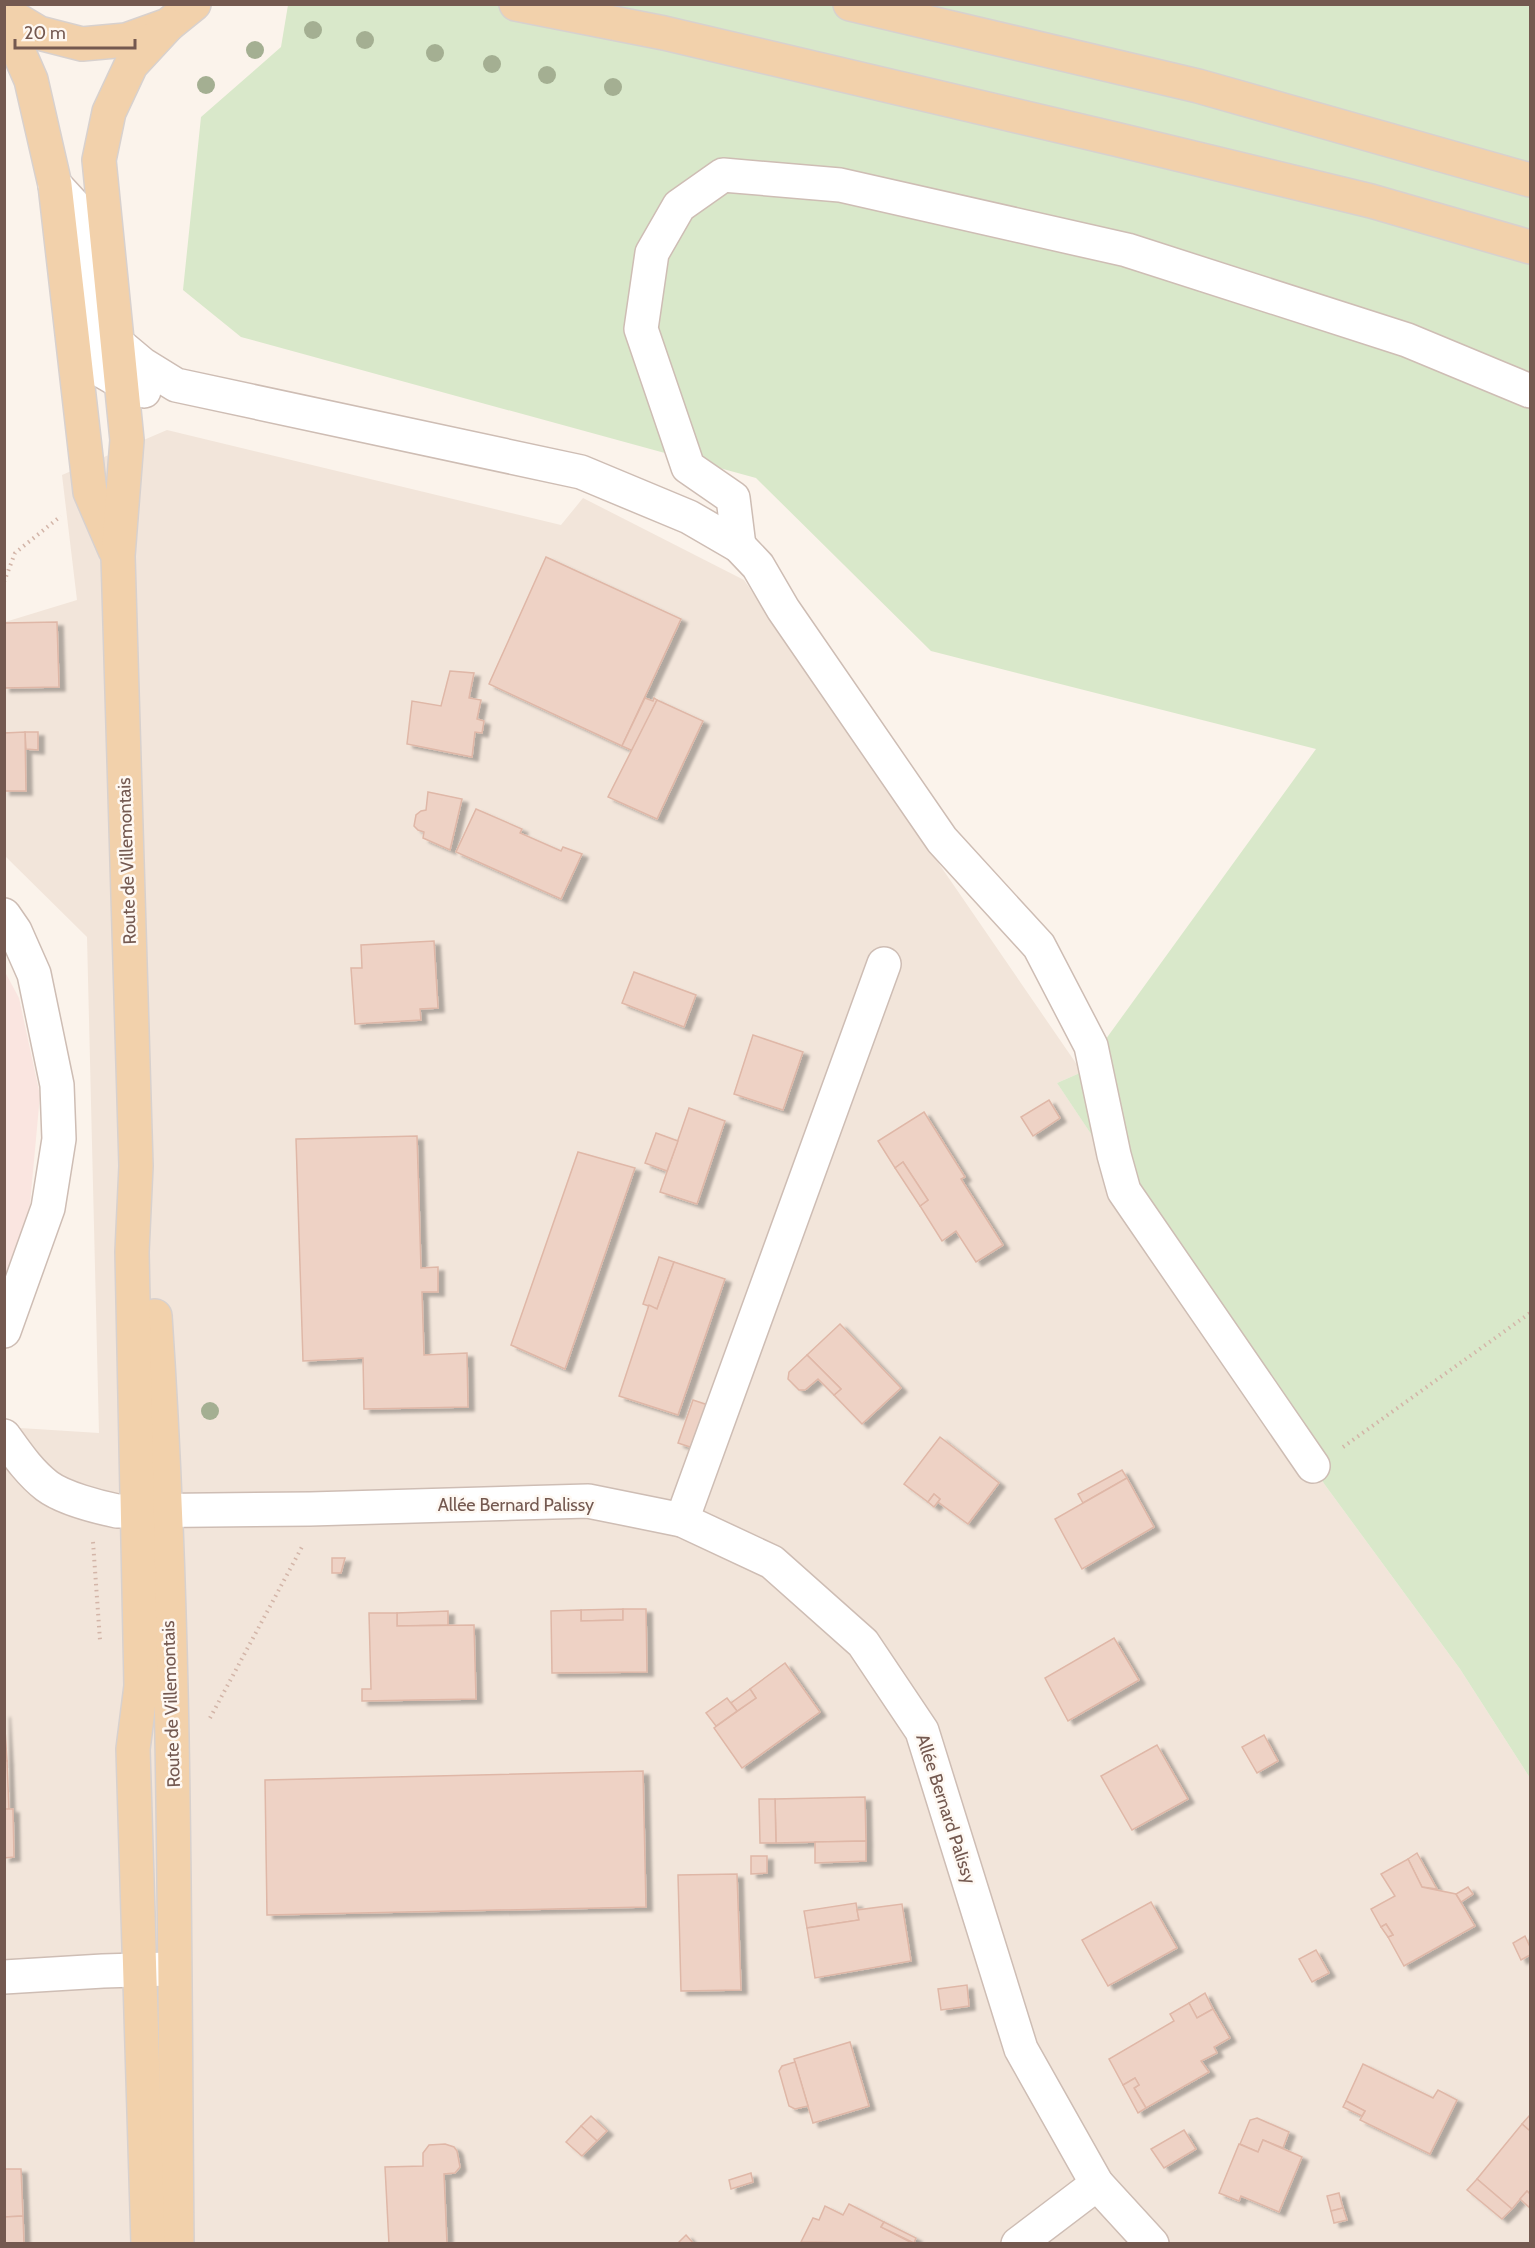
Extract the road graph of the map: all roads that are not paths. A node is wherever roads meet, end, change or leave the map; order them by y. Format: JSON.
{"nodes":[{"id":1,"x":194,"y":4,"type":"edge"},
{"id":2,"x":516,"y":4,"type":"edge"},
{"id":3,"x":849,"y":4,"type":"edge"},
{"id":4,"x":4,"y":12,"type":"edge"},
{"id":5,"x":4,"y":18,"type":"edge"},
{"id":6,"x":168,"y":25,"type":"junction"},
{"id":7,"x":1530,"y":180,"type":"edge"},
{"id":8,"x":55,"y":186,"type":"junction"},
{"id":9,"x":1530,"y":247,"type":"edge"},
{"id":10,"x":117,"y":343,"type":"junction"},
{"id":11,"x":176,"y":386,"type":"junction"},
{"id":12,"x":1530,"y":391,"type":"edge"},
{"id":13,"x":129,"y":395,"type":"junction"},
{"id":14,"x":739,"y":546,"type":"junction"},
{"id":15,"x":118,"y":556,"type":"junction"},
{"id":16,"x":4,"y":915,"type":"edge"},
{"id":17,"x":884,"y":964,"type":"dead end"},
{"id":18,"x":4,"y":1331,"type":"edge"},
{"id":19,"x":4,"y":1436,"type":"edge"},
{"id":20,"x":1314,"y":1466,"type":"road end"},
{"id":21,"x":151,"y":1511,"type":"junction"},
{"id":22,"x":682,"y":1520,"type":"junction"},
{"id":23,"x":174,"y":1969,"type":"junction"},
{"id":24,"x":138,"y":1970,"type":"junction"},
{"id":25,"x":4,"y":1977,"type":"edge"},
{"id":26,"x":1097,"y":2184,"type":"junction"},
{"id":27,"x":148,"y":2244,"type":"edge"},
{"id":28,"x":177,"y":2244,"type":"edge"},
{"id":29,"x":1018,"y":2244,"type":"edge"},
{"id":30,"x":1152,"y":2244,"type":"edge"}],
"edges":[{"from":1,"to":6,"type":"main road"},
{"from":2,"to":9,"type":"main road"},
{"from":3,"to":7,"type":"main road"},
{"from":4,"to":6,"type":"main road"},
{"from":5,"to":8,"type":"main road"},
{"from":6,"to":10,"type":"main road","name":"Route de Villemontais"},
{"from":8,"to":13,"type":"street"},
{"from":8,"to":15,"type":"main road"},
{"from":10,"to":11,"type":"street"},
{"from":10,"to":13,"type":"main road","name":"Route de Villemontais"},
{"from":11,"to":13,"type":"street"},
{"from":11,"to":14,"type":"street"},
{"from":12,"to":14,"type":"street"},
{"from":13,"to":15,"type":"main road","name":"Route de Villemontais"},
{"from":14,"to":20,"type":"street"},
{"from":15,"to":21,"type":"main road","name":"Route de Villemontais"},
{"from":16,"to":18,"type":"street"},
{"from":17,"to":22,"type":"street"},
{"from":19,"to":21,"type":"street","name":"Allée Bernard Palissy"},
{"from":21,"to":22,"type":"street","name":"Allée Bernard Palissy"},
{"from":21,"to":23,"type":"main road","name":"Route de Villemontais"},
{"from":21,"to":24,"type":"main road","name":"Route de Villemontais"},
{"from":22,"to":26,"type":"street","name":"Allée Bernard Palissy"},
{"from":23,"to":24,"type":"street"},
{"from":23,"to":28,"type":"main road","name":"Route de Villemontais"},
{"from":24,"to":25,"type":"street"},
{"from":24,"to":27,"type":"main road","name":"Route de Villemontais"},
{"from":26,"to":29,"type":"street"},
{"from":26,"to":30,"type":"street","name":"Allée Bernard Palissy"}]}
